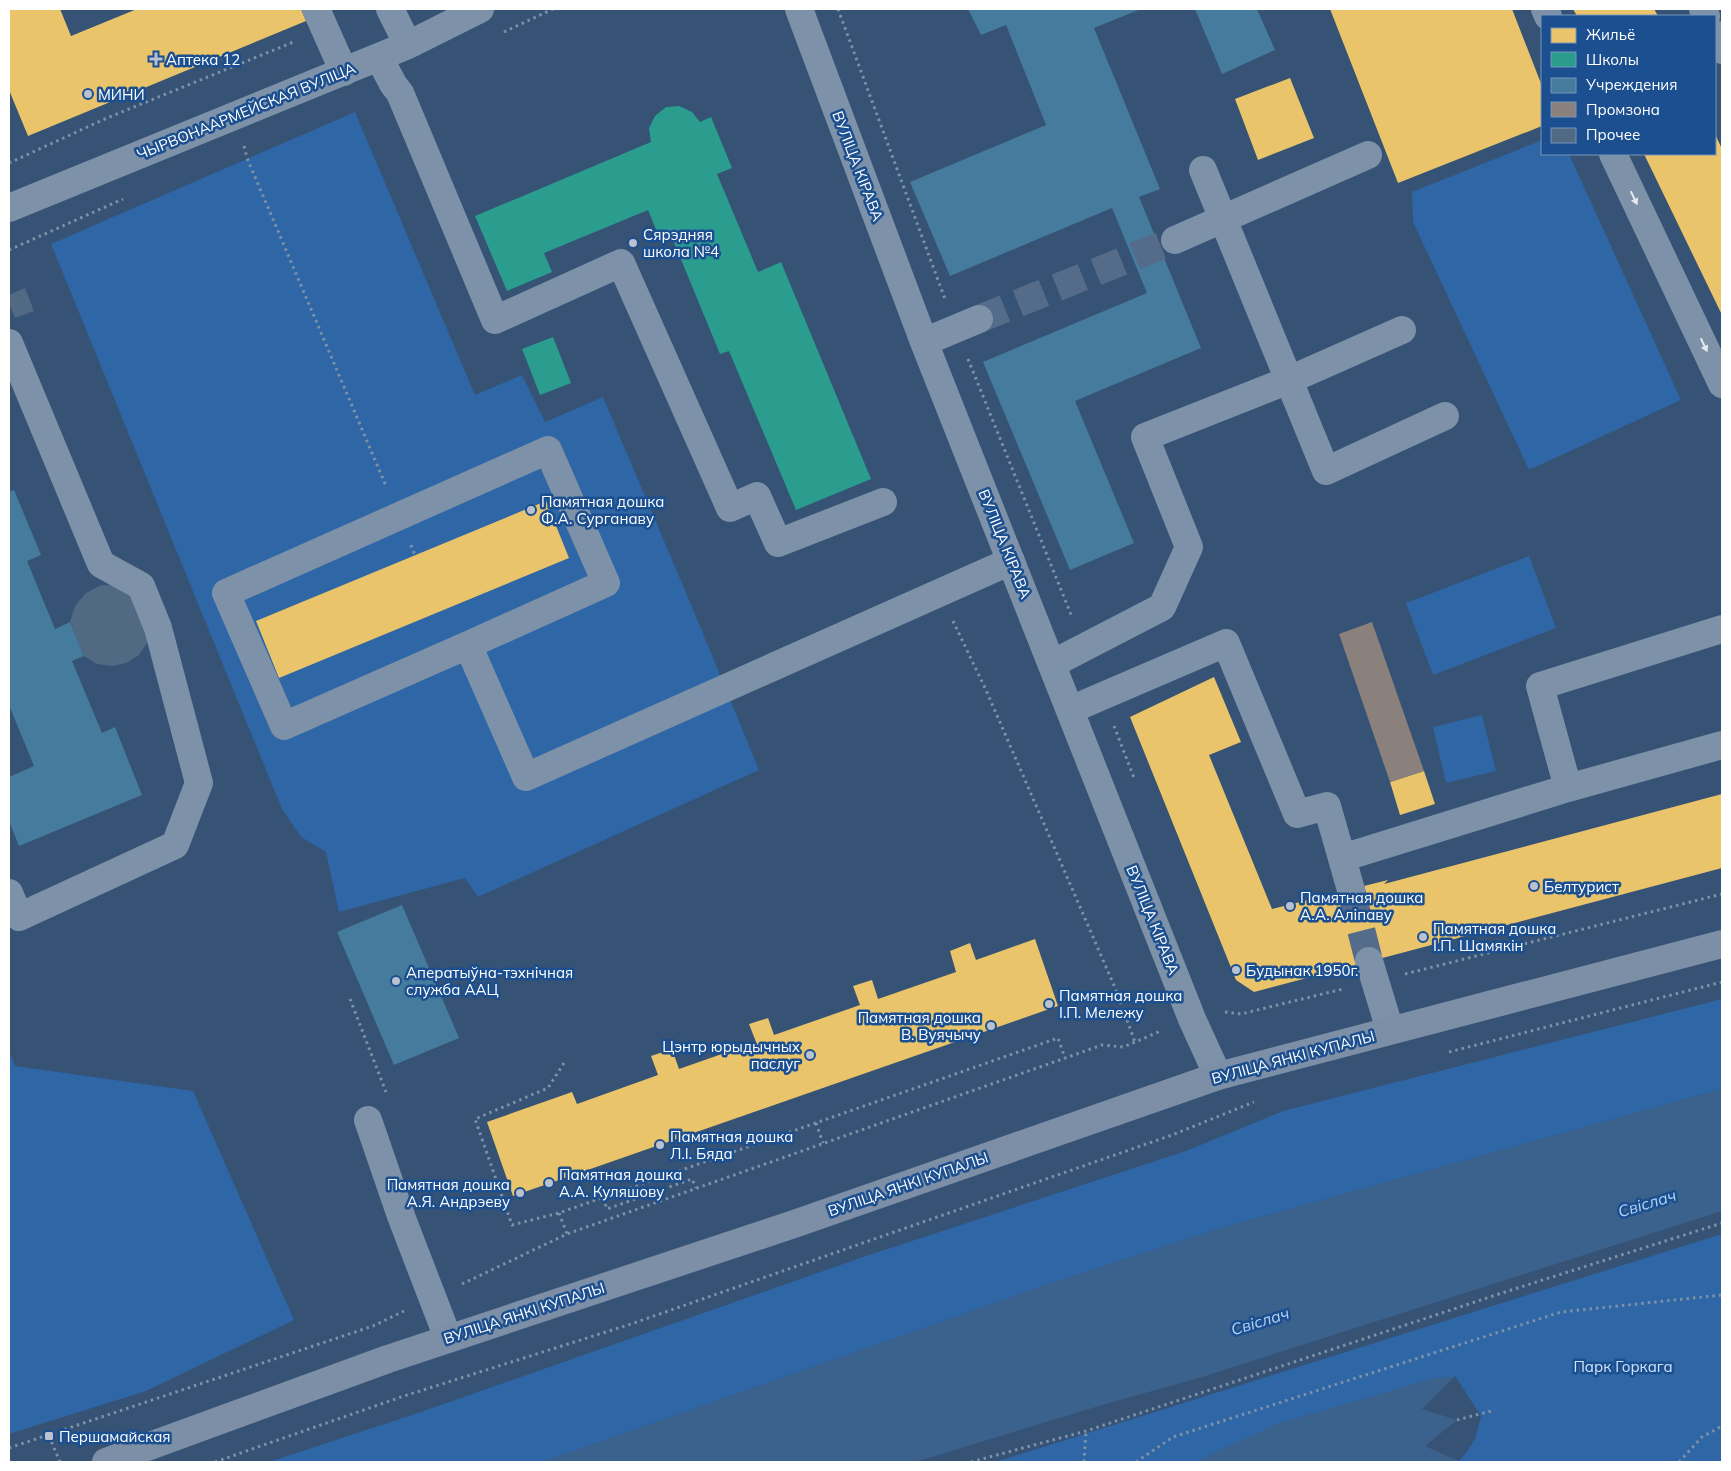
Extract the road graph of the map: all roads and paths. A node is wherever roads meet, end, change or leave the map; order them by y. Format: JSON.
{"nodes":[{"id":1,"x":390,"y":9,"type":"edge"},
{"id":2,"x":480,"y":9,"type":"edge"},
{"id":3,"x":799,"y":9,"type":"edge"},
{"id":4,"x":838,"y":9,"type":"edge"},
{"id":5,"x":320,"y":19,"type":"edge"},
{"id":6,"x":1716,"y":36,"type":"edge"},
{"id":7,"x":408,"y":45,"type":"junction"},
{"id":8,"x":1722,"y":50,"type":"edge"},
{"id":9,"x":379,"y":57,"type":"junction"},
{"id":10,"x":344,"y":72,"type":"junction"},
{"id":11,"x":244,"y":146,"type":"dead end"},
{"id":12,"x":1368,"y":155,"type":"dead end"},
{"id":13,"x":1613,"y":155,"type":"edge"},
{"id":14,"x":9,"y":163,"type":"edge"},
{"id":15,"x":1202,"y":170,"type":"dead end"},
{"id":16,"x":9,"y":208,"type":"edge"},
{"id":17,"x":1223,"y":219,"type":"junction"},
{"id":18,"x":1175,"y":240,"type":"tunnel mouth"},
{"id":19,"x":968,"y":324,"type":"junction"},
{"id":20,"x":1402,"y":330,"type":"dead end"},
{"id":21,"x":924,"y":342,"type":"junction"},
{"id":22,"x":9,"y":343,"type":"edge"},
{"id":23,"x":1289,"y":380,"type":"junction"},
{"id":24,"x":1722,"y":384,"type":"edge"},
{"id":25,"x":1445,"y":416,"type":"dead end"},
{"id":26,"x":883,"y":502,"type":"dead end"},
{"id":27,"x":399,"y":516,"type":"junction"},
{"id":28,"x":415,"y":555,"type":"dead end"},
{"id":29,"x":1012,"y":561,"type":"junction"},
{"id":30,"x":1722,"y":629,"type":"edge"},
{"id":31,"x":468,"y":644,"type":"junction"},
{"id":32,"x":1084,"y":648,"type":"junction"},
{"id":33,"x":1052,"y":664,"type":"junction"},
{"id":34,"x":986,"y":690,"type":"dead end"},
{"id":35,"x":1103,"y":696,"type":"junction"},
{"id":36,"x":1070,"y":710,"type":"junction"},
{"id":37,"x":1722,"y":746,"type":"edge"},
{"id":38,"x":1135,"y":780,"type":"dead end"},
{"id":39,"x":1568,"y":788,"type":"junction"},
{"id":40,"x":1342,"y":858,"type":"junction"},
{"id":41,"x":1351,"y":890,"type":"tunnel mouth"},
{"id":42,"x":9,"y":893,"type":"edge"},
{"id":43,"x":1722,"y":894,"type":"edge"},
{"id":44,"x":1722,"y":944,"type":"edge"},
{"id":45,"x":1372,"y":971,"type":"junction"},
{"id":46,"x":1722,"y":982,"type":"edge"},
{"id":47,"x":1224,"y":1012,"type":"dead end"},
{"id":48,"x":1169,"y":1028,"type":"dead end"},
{"id":49,"x":1390,"y":1030,"type":"junction"},
{"id":50,"x":1135,"y":1042,"type":"junction"},
{"id":51,"x":1443,"y":1054,"type":"dead end"},
{"id":52,"x":1065,"y":1058,"type":"junction"},
{"id":53,"x":564,"y":1063,"type":"dead end"},
{"id":54,"x":1218,"y":1076,"type":"junction"},
{"id":55,"x":1259,"y":1100,"type":"dead end"},
{"id":56,"x":368,"y":1120,"type":"dead end"},
{"id":57,"x":816,"y":1123,"type":"junction"},
{"id":58,"x":823,"y":1143,"type":"junction"},
{"id":59,"x":696,"y":1188,"type":"junction"},
{"id":60,"x":603,"y":1198,"type":"junction"},
{"id":61,"x":559,"y":1213,"type":"junction"},
{"id":62,"x":1722,"y":1223,"type":"edge"},
{"id":63,"x":566,"y":1234,"type":"junction"},
{"id":64,"x":1722,"y":1295,"type":"edge"},
{"id":65,"x":433,"y":1298,"type":"junction"},
{"id":66,"x":448,"y":1338,"type":"junction"},
{"id":67,"x":1495,"y":1410,"type":"dead end"},
{"id":68,"x":1457,"y":1420,"type":"dead end"},
{"id":69,"x":1722,"y":1426,"type":"edge"},
{"id":70,"x":1086,"y":1431,"type":"junction"},
{"id":71,"x":49,"y":1436,"type":"junction"},
{"id":72,"x":9,"y":1448,"type":"edge"},
{"id":73,"x":60,"y":1462,"type":"edge"},
{"id":74,"x":106,"y":1462,"type":"edge"},
{"id":75,"x":215,"y":1462,"type":"edge"},
{"id":76,"x":971,"y":1462,"type":"edge"},
{"id":77,"x":1084,"y":1462,"type":"edge"},
{"id":78,"x":1136,"y":1462,"type":"edge"},
{"id":79,"x":1678,"y":1462,"type":"edge"}],
"edges":[{"from":1,"to":7,"type":"street"},
{"from":2,"to":7,"type":"street","name":"ЧЫРВОНААРМЕЙСКАЯ ВУЛІЦА"},
{"from":3,"to":21,"type":"street","name":"ВУЛІЦА КІРАВА"},
{"from":4,"to":19,"type":"path"},
{"from":5,"to":10,"type":"street"},
{"from":5,"to":14,"type":"path"},
{"from":6,"to":8,"type":"street"},
{"from":7,"to":9,"type":"street","name":"ЧЫРВОНААРМЕЙСКАЯ ВУЛІЦА"},
{"from":9,"to":10,"type":"street","name":"ЧЫРВОНААРМЕЙСКАЯ ВУЛІЦА"},
{"from":9,"to":26,"type":"street"},
{"from":10,"to":16,"type":"street","name":"ЧЫРВОНААРМЕЙСКАЯ ВУЛІЦА"},
{"from":11,"to":27,"type":"path"},
{"from":12,"to":17,"type":"street"},
{"from":13,"to":24,"type":"street","one_way":true},
{"from":15,"to":17,"type":"street"},
{"from":17,"to":18,"type":"street"},
{"from":17,"to":23,"type":"street"},
{"from":19,"to":21,"type":"street"},
{"from":19,"to":32,"type":"path"},
{"from":20,"to":23,"type":"street"},
{"from":21,"to":29,"type":"street","name":"ВУЛІЦА КІРАВА"},
{"from":22,"to":42,"type":"street"},
{"from":23,"to":25,"type":"street"},
{"from":23,"to":32,"type":"street"},
{"from":27,"to":28,"type":"path"},
{"from":27,"to":31,"type":"street"},
{"from":27,"to":31,"type":"street"},
{"from":29,"to":31,"type":"street"},
{"from":29,"to":33,"type":"street","name":"ВУЛІЦА КІРАВА"},
{"from":30,"to":39,"type":"street"},
{"from":32,"to":33,"type":"street"},
{"from":33,"to":36,"type":"street","name":"ВУЛІЦА КІРАВА"},
{"from":34,"to":50,"type":"path"},
{"from":35,"to":36,"type":"street"},
{"from":35,"to":38,"type":"path"},
{"from":35,"to":40,"type":"street"},
{"from":36,"to":54,"type":"street","name":"ВУЛІЦА КІРАВА"},
{"from":37,"to":39,"type":"street"},
{"from":39,"to":40,"type":"street"},
{"from":40,"to":41,"type":"street"},
{"from":43,"to":45,"type":"path"},
{"from":44,"to":49,"type":"main road","name":"ВУЛІЦА ЯНКІ КУПАЛЫ"},
{"from":45,"to":47,"type":"path"},
{"from":45,"to":49,"type":"street"},
{"from":46,"to":51,"type":"path"},
{"from":48,"to":50,"type":"path"},
{"from":49,"to":54,"type":"main road","name":"ВУЛІЦА ЯНКІ КУПАЛЫ"},
{"from":50,"to":52,"type":"path"},
{"from":52,"to":57,"type":"path"},
{"from":52,"to":58,"type":"path"},
{"from":53,"to":61,"type":"path"},
{"from":54,"to":66,"type":"main road","name":"ВУЛІЦА ЯНКІ КУПАЛЫ"},
{"from":55,"to":75,"type":"path"},
{"from":56,"to":65,"type":"street"},
{"from":57,"to":58,"type":"path"},
{"from":57,"to":60,"type":"path"},
{"from":58,"to":59,"type":"path"},
{"from":59,"to":60,"type":"path"},
{"from":59,"to":63,"type":"path"},
{"from":60,"to":61,"type":"path"},
{"from":61,"to":63,"type":"path"},
{"from":62,"to":70,"type":"path"},
{"from":63,"to":65,"type":"path"},
{"from":64,"to":78,"type":"path"},
{"from":65,"to":66,"type":"street"},
{"from":65,"to":71,"type":"path"},
{"from":66,"to":74,"type":"main road","name":"ВУЛІЦА ЯНКІ КУПАЛЫ"},
{"from":67,"to":68,"type":"path"},
{"from":69,"to":79,"type":"path"},
{"from":70,"to":76,"type":"path"},
{"from":70,"to":77,"type":"path"},
{"from":71,"to":72,"type":"path"},
{"from":71,"to":73,"type":"path"}]}
